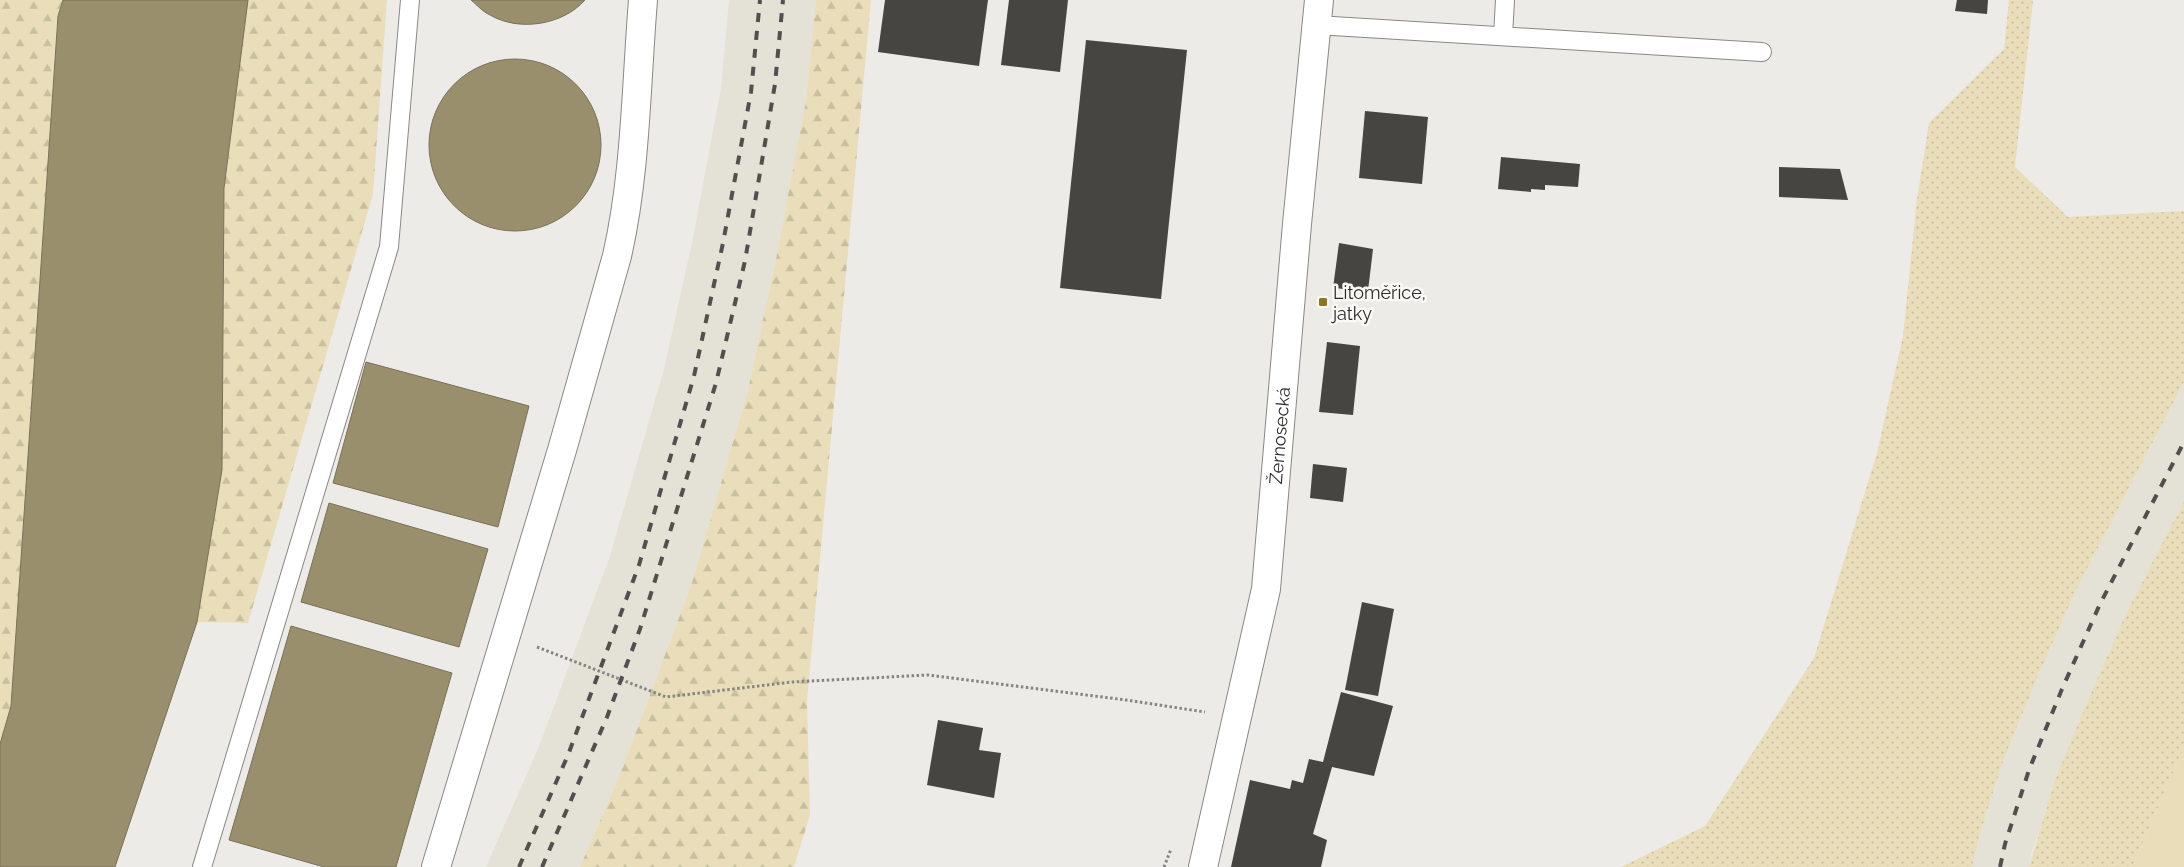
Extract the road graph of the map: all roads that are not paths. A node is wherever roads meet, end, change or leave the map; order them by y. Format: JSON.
{"nodes":[{"id":1,"x":410,"y":0,"type":"edge"},
{"id":2,"x":643,"y":0,"type":"edge"},
{"id":3,"x":1505,"y":0,"type":"edge"},
{"id":4,"x":1318,"y":12,"type":"edge"},
{"id":5,"x":1503,"y":36,"type":"junction"},
{"id":6,"x":1762,"y":52,"type":"dead end"},
{"id":7,"x":202,"y":867,"type":"edge"},
{"id":8,"x":436,"y":867,"type":"edge"},
{"id":9,"x":1204,"y":867,"type":"edge"}],
"edges":[{"from":1,"to":7,"type":"lane"},
{"from":2,"to":8,"type":"street"},
{"from":3,"to":5,"type":"lane"},
{"from":4,"to":5,"type":"lane"},
{"from":4,"to":9,"type":"street","name":"Žernosecká"},
{"from":5,"to":6,"type":"lane"}]}
